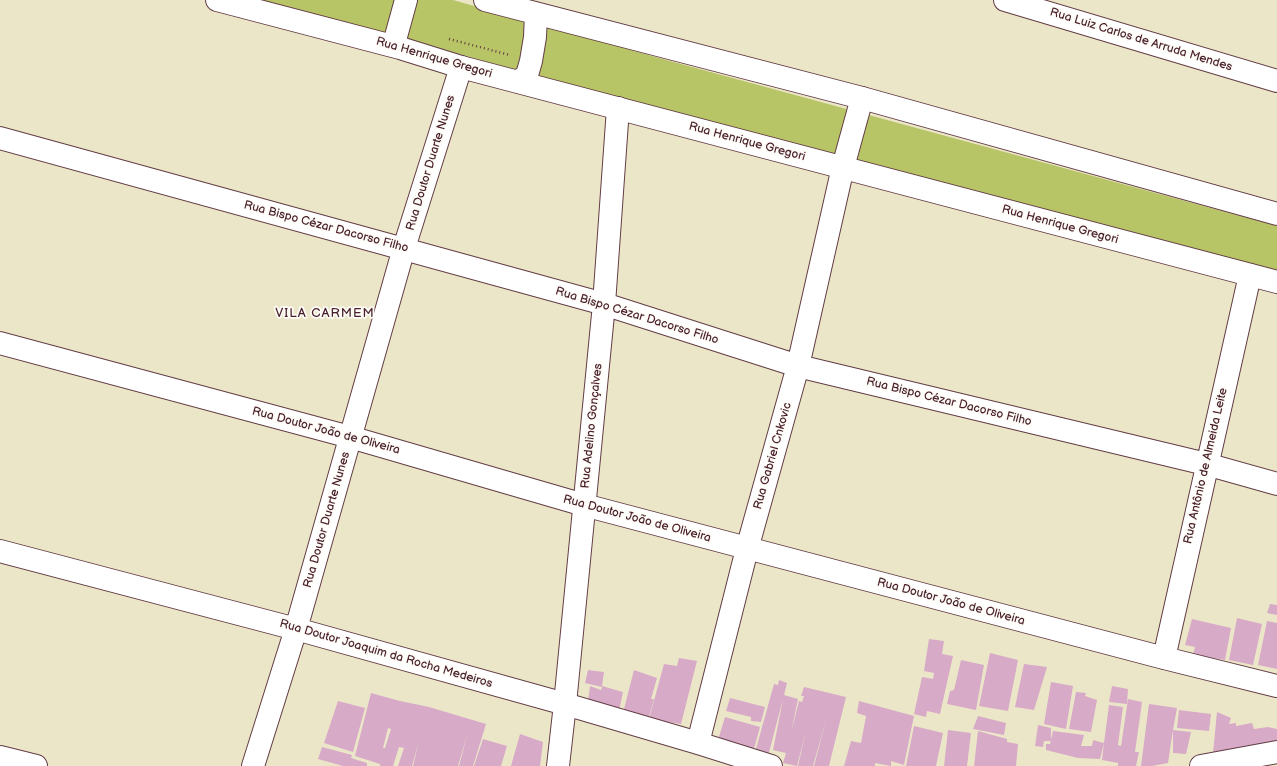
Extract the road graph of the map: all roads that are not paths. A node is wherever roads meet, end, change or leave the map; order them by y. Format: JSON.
{"nodes":[{"id":1,"x":217,"y":0,"type":"edge"},
{"id":2,"x":406,"y":0,"type":"edge"},
{"id":3,"x":485,"y":0,"type":"edge"},
{"id":4,"x":1005,"y":0,"type":"edge"},
{"id":5,"x":1058,"y":7,"type":"edge"},
{"id":6,"x":536,"y":14,"type":"junction"},
{"id":7,"x":400,"y":48,"type":"junction"},
{"id":8,"x":461,"y":67,"type":"junction"},
{"id":9,"x":1277,"y":81,"type":"edge"},
{"id":10,"x":518,"y":82,"type":"junction"},
{"id":11,"x":862,"y":98,"type":"junction"},
{"id":12,"x":618,"y":108,"type":"junction"},
{"id":13,"x":0,"y":138,"type":"edge"},
{"id":14,"x":843,"y":168,"type":"junction"},
{"id":15,"x":1277,"y":214,"type":"edge"},
{"id":16,"x":404,"y":248,"type":"junction"},
{"id":17,"x":1250,"y":274,"type":"junction"},
{"id":18,"x":1277,"y":282,"type":"edge"},
{"id":19,"x":604,"y":304,"type":"junction"},
{"id":20,"x":0,"y":343,"type":"edge"},
{"id":21,"x":798,"y":366,"type":"junction"},
{"id":22,"x":350,"y":437,"type":"junction"},
{"id":23,"x":1206,"y":464,"type":"junction"},
{"id":24,"x":1277,"y":484,"type":"edge"},
{"id":25,"x":584,"y":505,"type":"junction"},
{"id":26,"x":747,"y":549,"type":"junction"},
{"id":27,"x":0,"y":551,"type":"edge"},
{"id":28,"x":296,"y":629,"type":"junction"},
{"id":29,"x":1164,"y":658,"type":"junction"},
{"id":30,"x":1277,"y":686,"type":"edge"},
{"id":31,"x":565,"y":704,"type":"junction"},
{"id":32,"x":698,"y":743,"type":"junction"},
{"id":33,"x":1277,"y":752,"type":"edge"},
{"id":34,"x":0,"y":757,"type":"edge"},
{"id":35,"x":36,"y":766,"type":"edge"},
{"id":36,"x":254,"y":766,"type":"edge"},
{"id":37,"x":558,"y":766,"type":"edge"},
{"id":38,"x":771,"y":766,"type":"edge"},
{"id":39,"x":1201,"y":766,"type":"edge"}],
"edges":[{"from":1,"to":7,"type":"street","name":"Rua Henrique Gregori"},
{"from":2,"to":7,"type":"street"},
{"from":3,"to":6,"type":"street"},
{"from":4,"to":5,"type":"street","name":"Rua Luiz Carlos de Arruda Mendes"},
{"from":5,"to":9,"type":"street","name":"Rua Luiz Carlos de Arruda Mendes"},
{"from":6,"to":10,"type":"street"},
{"from":6,"to":11,"type":"street"},
{"from":7,"to":8,"type":"street","name":"Rua Henrique Gregori"},
{"from":8,"to":10,"type":"street","name":"Rua Henrique Gregori"},
{"from":8,"to":16,"type":"street","name":"Rua Doutor Duarte Nunes"},
{"from":10,"to":12,"type":"street","name":"Rua Henrique Gregori"},
{"from":11,"to":14,"type":"street","name":"Rua Gabriel Cnkovic"},
{"from":11,"to":15,"type":"street"},
{"from":12,"to":14,"type":"street","name":"Rua Henrique Gregori"},
{"from":12,"to":19,"type":"street","name":"Rua Adelino Gonçalves"},
{"from":13,"to":16,"type":"street","name":"Rua Bispo Cézar Dacorso Filho"},
{"from":14,"to":17,"type":"street","name":"Rua Henrique Gregori"},
{"from":14,"to":21,"type":"street","name":"Rua Gabriel Cnkovic"},
{"from":16,"to":19,"type":"street","name":"Rua Bispo Cézar Dacorso Filho"},
{"from":16,"to":22,"type":"street","name":"Rua Doutor Duarte Nunes"},
{"from":17,"to":18,"type":"street","name":"Rua Henrique Gregori"},
{"from":17,"to":23,"type":"street","name":"Rua Antônio de Almeida Leite"},
{"from":19,"to":21,"type":"street","name":"Rua Bispo Cézar Dacorso Filho"},
{"from":19,"to":25,"type":"street","name":"Rua Adelino Gonçalves"},
{"from":20,"to":22,"type":"street","name":"Rua Doutor João de Oliveira"},
{"from":21,"to":23,"type":"street","name":"Rua Bispo Cézar Dacorso Filho"},
{"from":21,"to":26,"type":"street","name":"Rua Gabriel Cnkovic"},
{"from":22,"to":25,"type":"street","name":"Rua Doutor João de Oliveira"},
{"from":22,"to":28,"type":"street","name":"Rua Doutor Duarte Nunes"},
{"from":23,"to":24,"type":"street","name":"Rua Bispo Cézar Dacorso Filho"},
{"from":23,"to":29,"type":"street","name":"Rua Antônio de Almeida Leite"},
{"from":25,"to":26,"type":"street","name":"Rua Doutor João de Oliveira"},
{"from":25,"to":31,"type":"street","name":"Rua Adelino Gonçalves"},
{"from":26,"to":29,"type":"street","name":"Rua Doutor João de Oliveira"},
{"from":26,"to":32,"type":"street","name":"Rua Gabriel Cnkovic"},
{"from":27,"to":28,"type":"street","name":"Rua Doutor Joaquim da Rocha Medeiros"},
{"from":28,"to":31,"type":"street","name":"Rua Doutor Joaquim da Rocha Medeiros"},
{"from":28,"to":36,"type":"street","name":"Rua Doutor Duarte Nunes"},
{"from":29,"to":30,"type":"street","name":"Rua Doutor João de Oliveira"},
{"from":31,"to":32,"type":"street","name":"Rua Doutor Joaquim da Rocha Medeiros"},
{"from":31,"to":37,"type":"street","name":"Rua Adelino Gonçalves"},
{"from":32,"to":38,"type":"street","name":"Rua Doutor Joaquim da Rocha Medeiros"},
{"from":33,"to":39,"type":"street"},
{"from":34,"to":35,"type":"street"}]}
